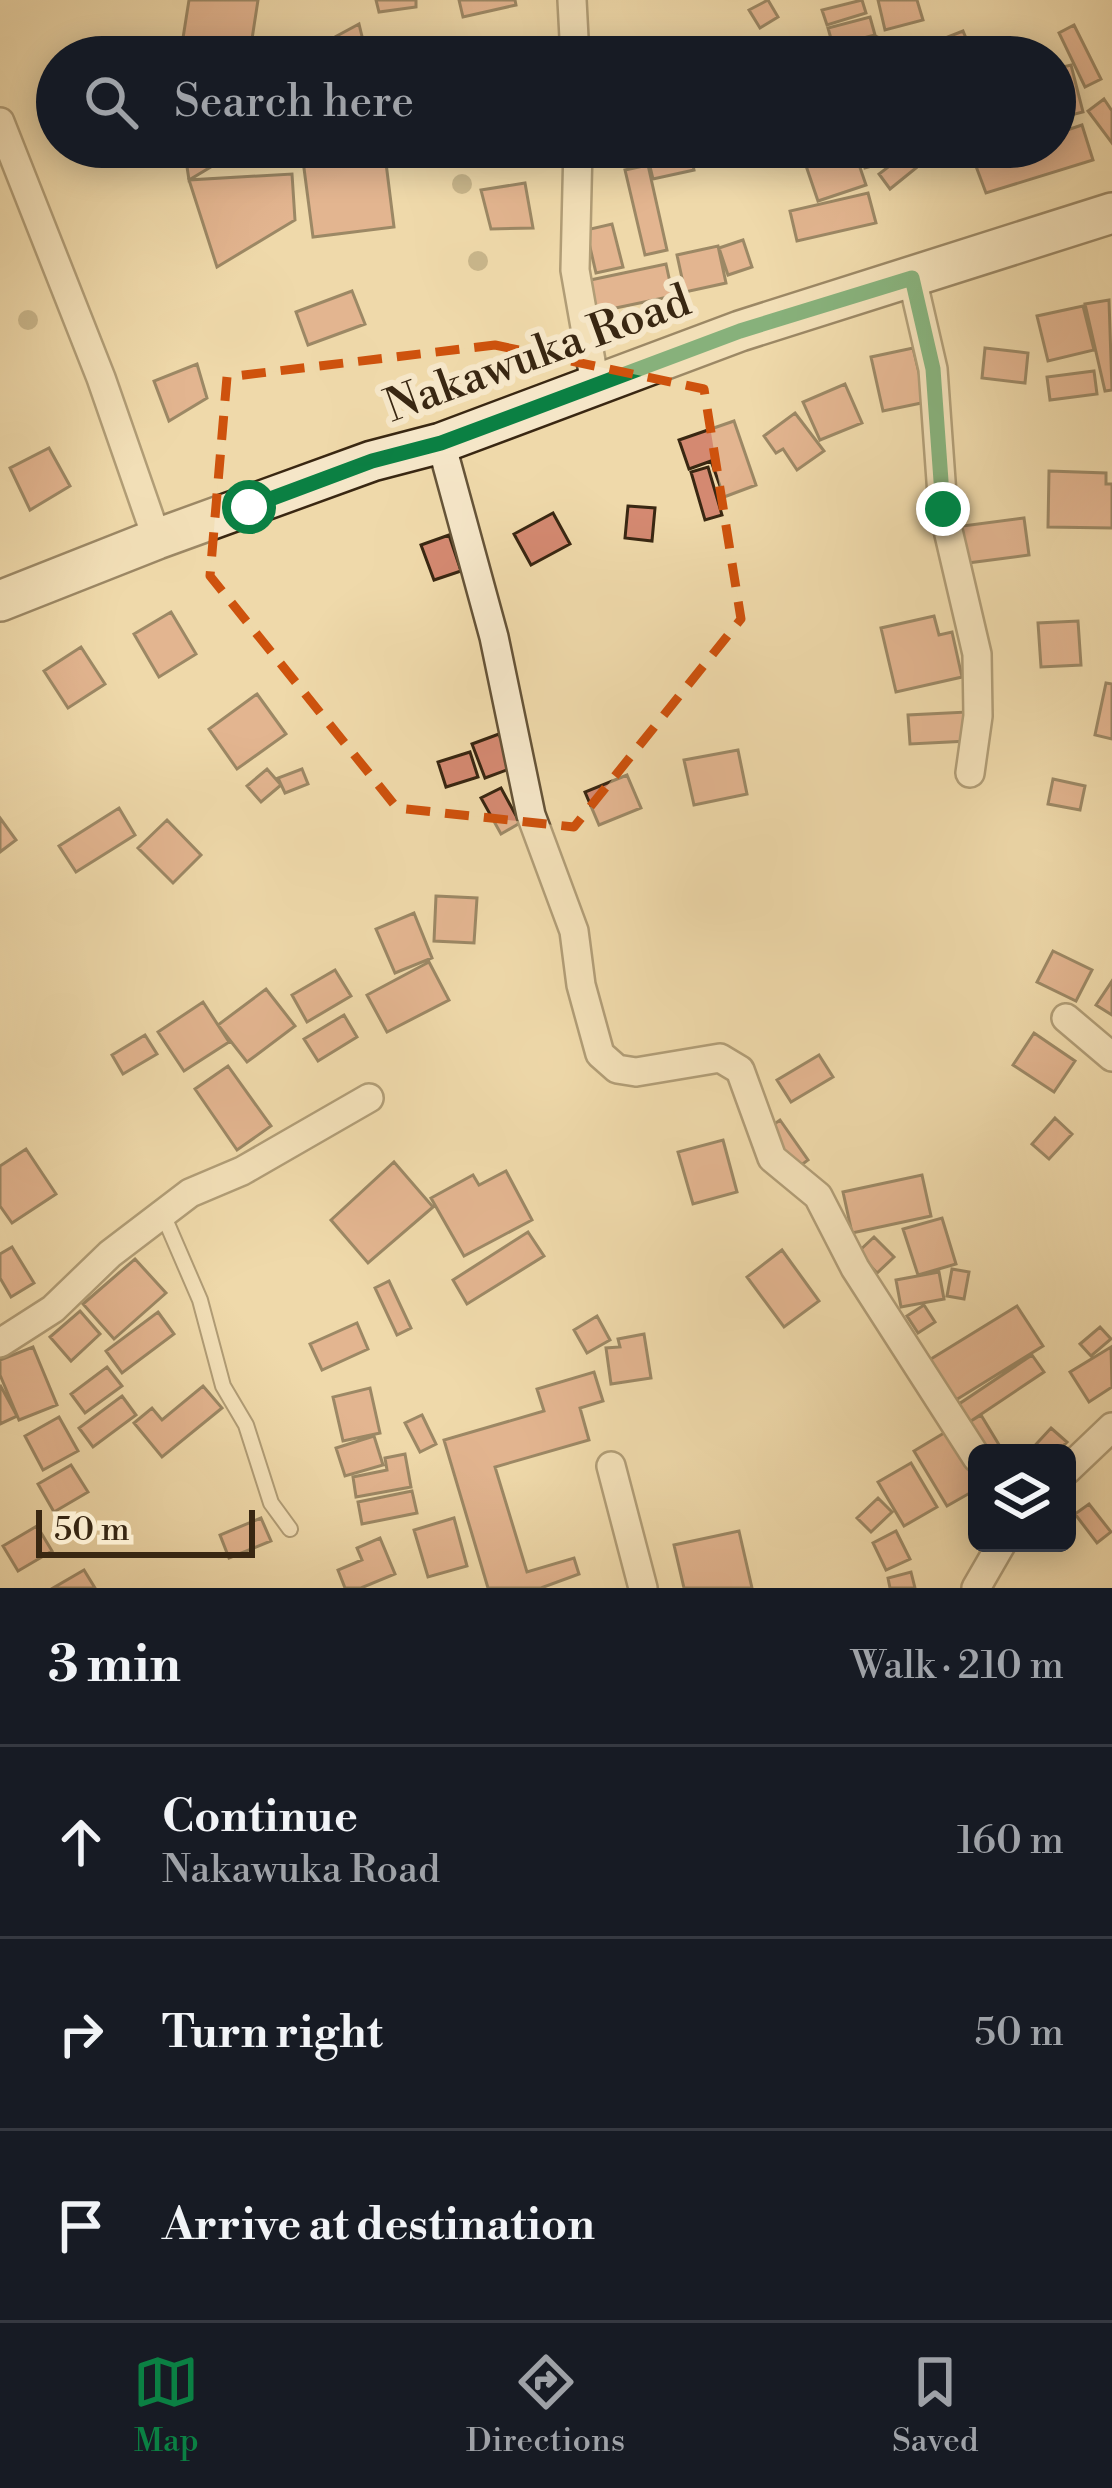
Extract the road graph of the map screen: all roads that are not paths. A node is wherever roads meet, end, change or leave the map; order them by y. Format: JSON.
{"nodes":[{"id":1,"x":572,"y":0,"type":"edge"},
{"id":2,"x":574,"y":36,"type":"edge"},
{"id":3,"x":0,"y":122,"type":"edge"},
{"id":4,"x":577,"y":168,"type":"edge"},
{"id":5,"x":1112,"y":213,"type":"edge"},
{"id":6,"x":912,"y":278,"type":"junction"},
{"id":7,"x":595,"y":384,"type":"junction"},
{"id":8,"x":441,"y":443,"type":"junction"},
{"id":9,"x":157,"y":539,"type":"junction"},
{"id":10,"x":0,"y":601,"type":"edge"},
{"id":11,"x":970,"y":773,"type":"dead end"},
{"id":12,"x":1066,"y":1018,"type":"dead end"},
{"id":13,"x":1112,"y":1058,"type":"edge"},
{"id":14,"x":369,"y":1098,"type":"dead end"},
{"id":15,"x":162,"y":1212,"type":"junction"},
{"id":16,"x":0,"y":1343,"type":"edge"},
{"id":17,"x":1112,"y":1427,"type":"edge"},
{"id":18,"x":968,"y":1444,"type":"edge"},
{"id":19,"x":1076,"y":1461,"type":"edge"},
{"id":20,"x":611,"y":1466,"type":"dead end"},
{"id":21,"x":290,"y":1529,"type":"dead end"},
{"id":22,"x":997,"y":1552,"type":"edge"},
{"id":23,"x":644,"y":1588,"type":"edge"},
{"id":24,"x":976,"y":1588,"type":"edge"}],
"edges":[{"from":1,"to":2,"type":"street"},
{"from":3,"to":9,"type":"street"},
{"from":4,"to":7,"type":"street"},
{"from":5,"to":6,"type":"main road","name":"Nakawuka Road"},
{"from":6,"to":7,"type":"main road","name":"Nakawuka Road"},
{"from":6,"to":11,"type":"street"},
{"from":7,"to":8,"type":"main road","name":"Nakawuka Road"},
{"from":8,"to":9,"type":"main road","name":"Nakawuka Road"},
{"from":8,"to":18,"type":"street"},
{"from":9,"to":10,"type":"main road","name":"Nakawuka Road"},
{"from":12,"to":13,"type":"street"},
{"from":14,"to":15,"type":"street"},
{"from":15,"to":16,"type":"street"},
{"from":15,"to":21,"type":"lane"},
{"from":17,"to":19,"type":"street"},
{"from":20,"to":23,"type":"street"},
{"from":22,"to":24,"type":"street"}]}
